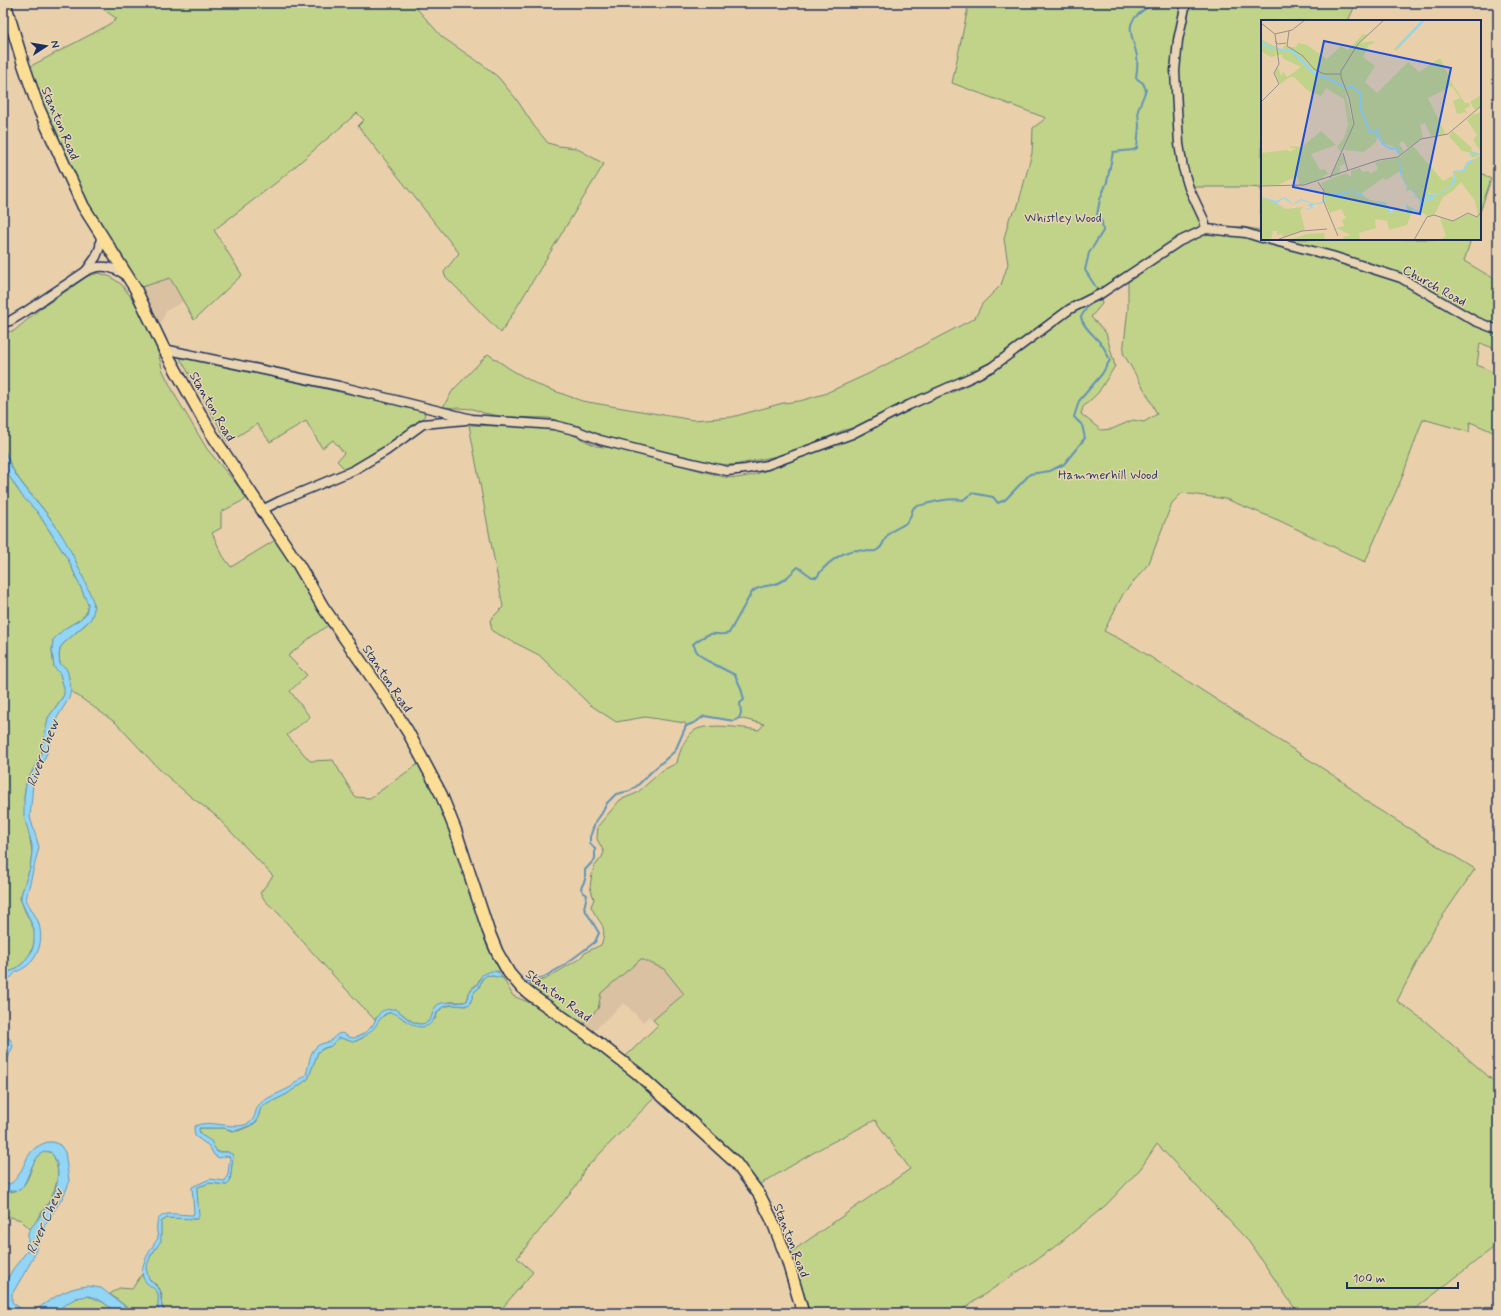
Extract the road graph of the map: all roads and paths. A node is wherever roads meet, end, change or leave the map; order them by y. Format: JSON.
{"nodes":[{"id":1,"x":5,"y":3,"type":"edge"},
{"id":2,"x":1186,"y":3,"type":"edge"},
{"id":3,"x":1206,"y":229,"type":"junction"},
{"id":4,"x":101,"y":235,"type":"junction"},
{"id":5,"x":1261,"y":238,"type":"edge"},
{"id":6,"x":1271,"y":240,"type":"edge"},
{"id":7,"x":86,"y":271,"type":"junction"},
{"id":8,"x":127,"y":275,"type":"junction"},
{"id":9,"x":3,"y":323,"type":"edge"},
{"id":10,"x":1498,"y":330,"type":"edge"},
{"id":11,"x":164,"y":349,"type":"junction"},
{"id":12,"x":472,"y":419,"type":"junction"},
{"id":13,"x":262,"y":510,"type":"junction"},
{"id":14,"x":803,"y":1313,"type":"edge"}],
"edges":[{"from":1,"to":4,"type":"main road","name":"Stanton Road"},
{"from":2,"to":3,"type":"street"},
{"from":3,"to":5,"type":"street"},
{"from":3,"to":12,"type":"street"},
{"from":4,"to":7,"type":"street"},
{"from":4,"to":8,"type":"main road","name":"Stanton Road"},
{"from":6,"to":10,"type":"street","name":"Church Road"},
{"from":7,"to":8,"type":"street"},
{"from":7,"to":9,"type":"street"},
{"from":8,"to":11,"type":"main road","name":"Stanton Road"},
{"from":11,"to":12,"type":"street"},
{"from":11,"to":13,"type":"main road","name":"Stanton Road"},
{"from":12,"to":13,"type":"street"},
{"from":13,"to":14,"type":"main road","name":"Stanton Road"}]}
